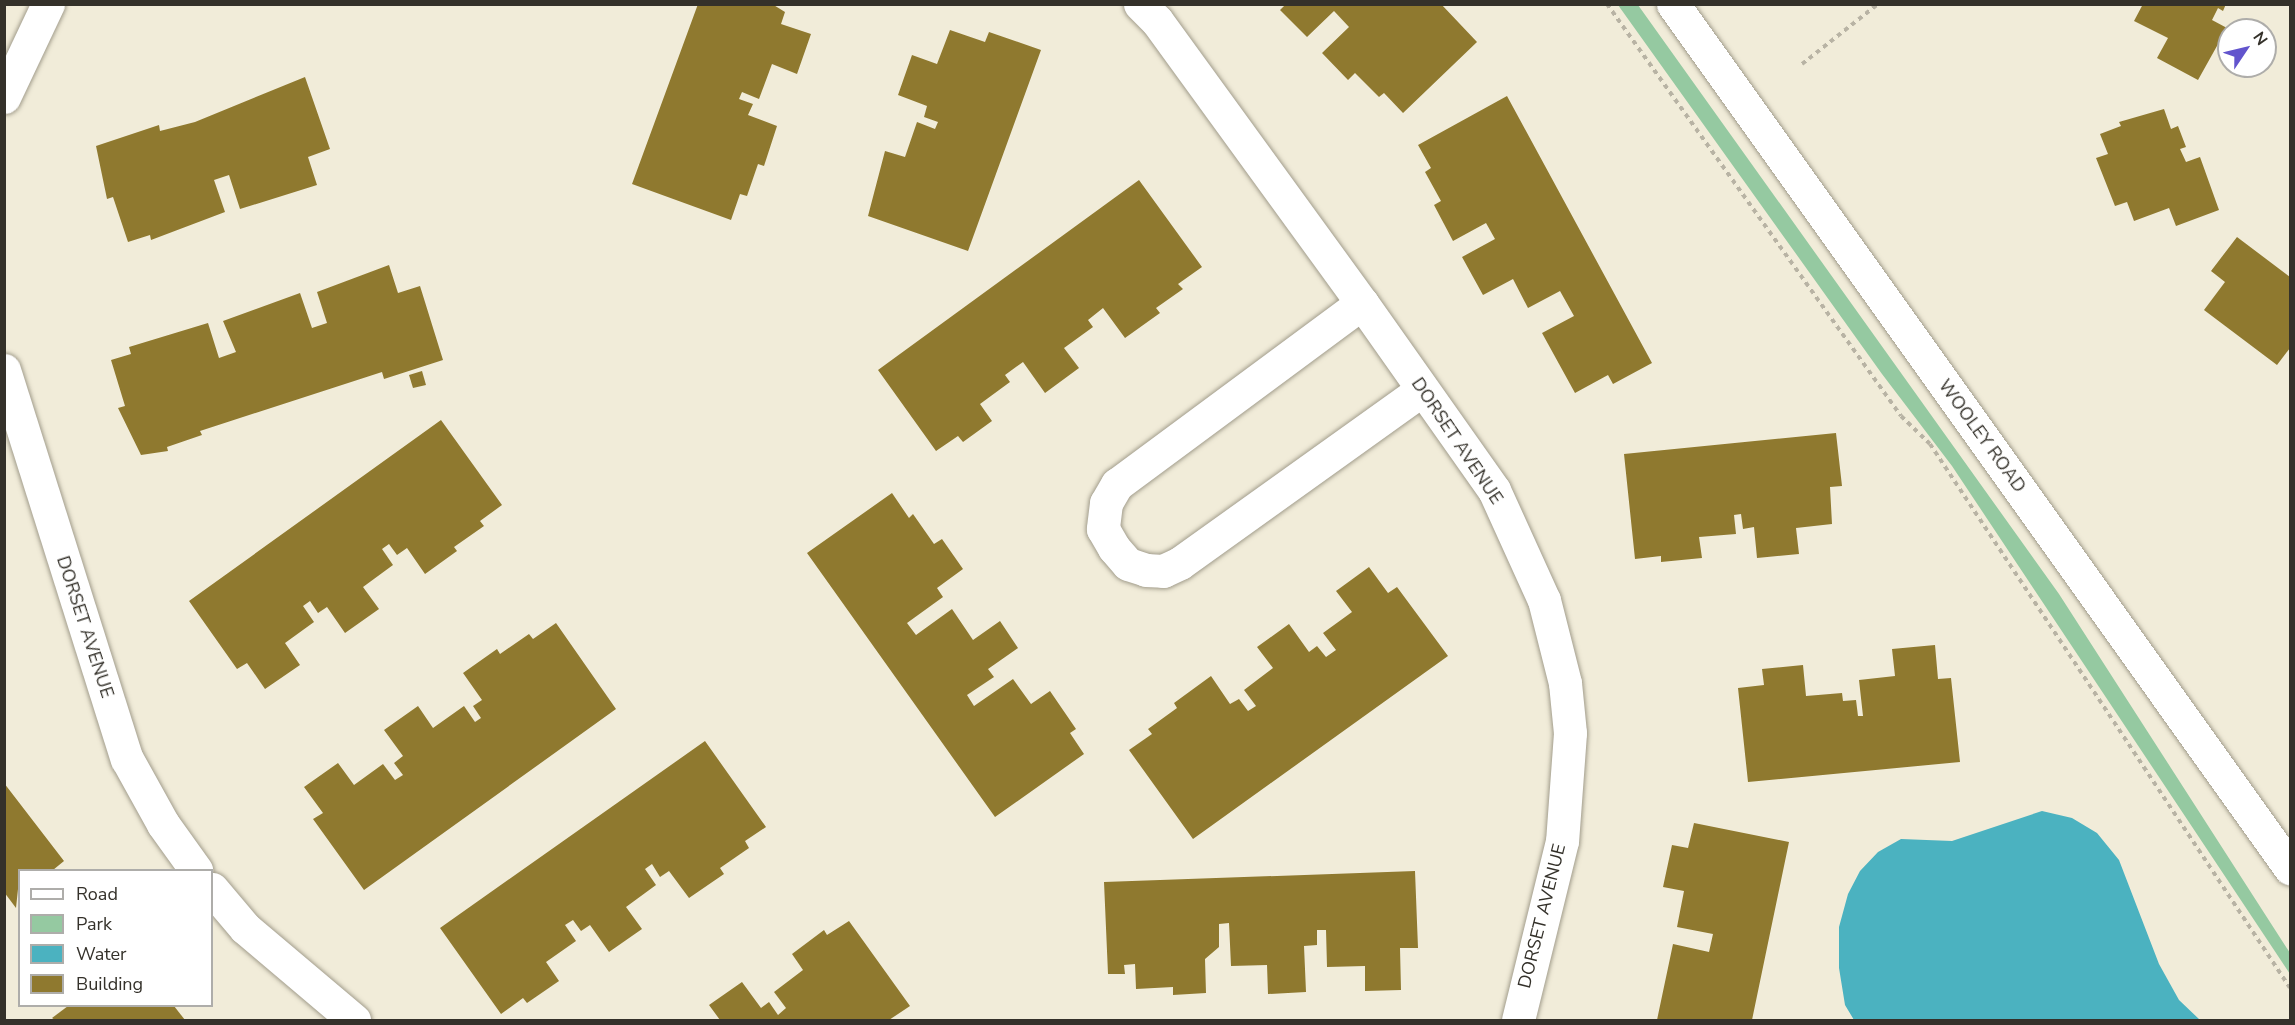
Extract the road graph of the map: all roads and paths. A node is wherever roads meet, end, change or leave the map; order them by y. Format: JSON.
{"nodes":[{"id":1,"x":48,"y":4,"type":"edge"},
{"id":2,"x":1140,"y":4,"type":"edge"},
{"id":3,"x":1607,"y":4,"type":"edge"},
{"id":4,"x":1673,"y":4,"type":"edge"},
{"id":5,"x":1878,"y":4,"type":"edge"},
{"id":6,"x":1802,"y":64,"type":"dead end"},
{"id":7,"x":4,"y":97,"type":"edge"},
{"id":8,"x":1362,"y":303,"type":"junction"},
{"id":9,"x":4,"y":370,"type":"edge"},
{"id":10,"x":1422,"y":390,"type":"junction"},
{"id":11,"x":2290,"y":868,"type":"edge"},
{"id":12,"x":195,"y":869,"type":"edge"},
{"id":13,"x":213,"y":890,"type":"edge"},
{"id":14,"x":2290,"y":988,"type":"edge"},
{"id":15,"x":354,"y":1020,"type":"edge"},
{"id":16,"x":1518,"y":1020,"type":"edge"}],
"edges":[{"from":1,"to":7,"type":"street"},
{"from":2,"to":8,"type":"street","name":"DORSET AVENUE"},
{"from":3,"to":14,"type":"path"},
{"from":4,"to":11,"type":"street","name":"WOOLEY ROAD"},
{"from":5,"to":6,"type":"path"},
{"from":8,"to":10,"type":"street","name":"DORSET AVENUE"},
{"from":8,"to":10,"type":"street"},
{"from":9,"to":12,"type":"street","name":"DORSET AVENUE"},
{"from":10,"to":16,"type":"street","name":"DORSET AVENUE"},
{"from":13,"to":15,"type":"street"}]}
